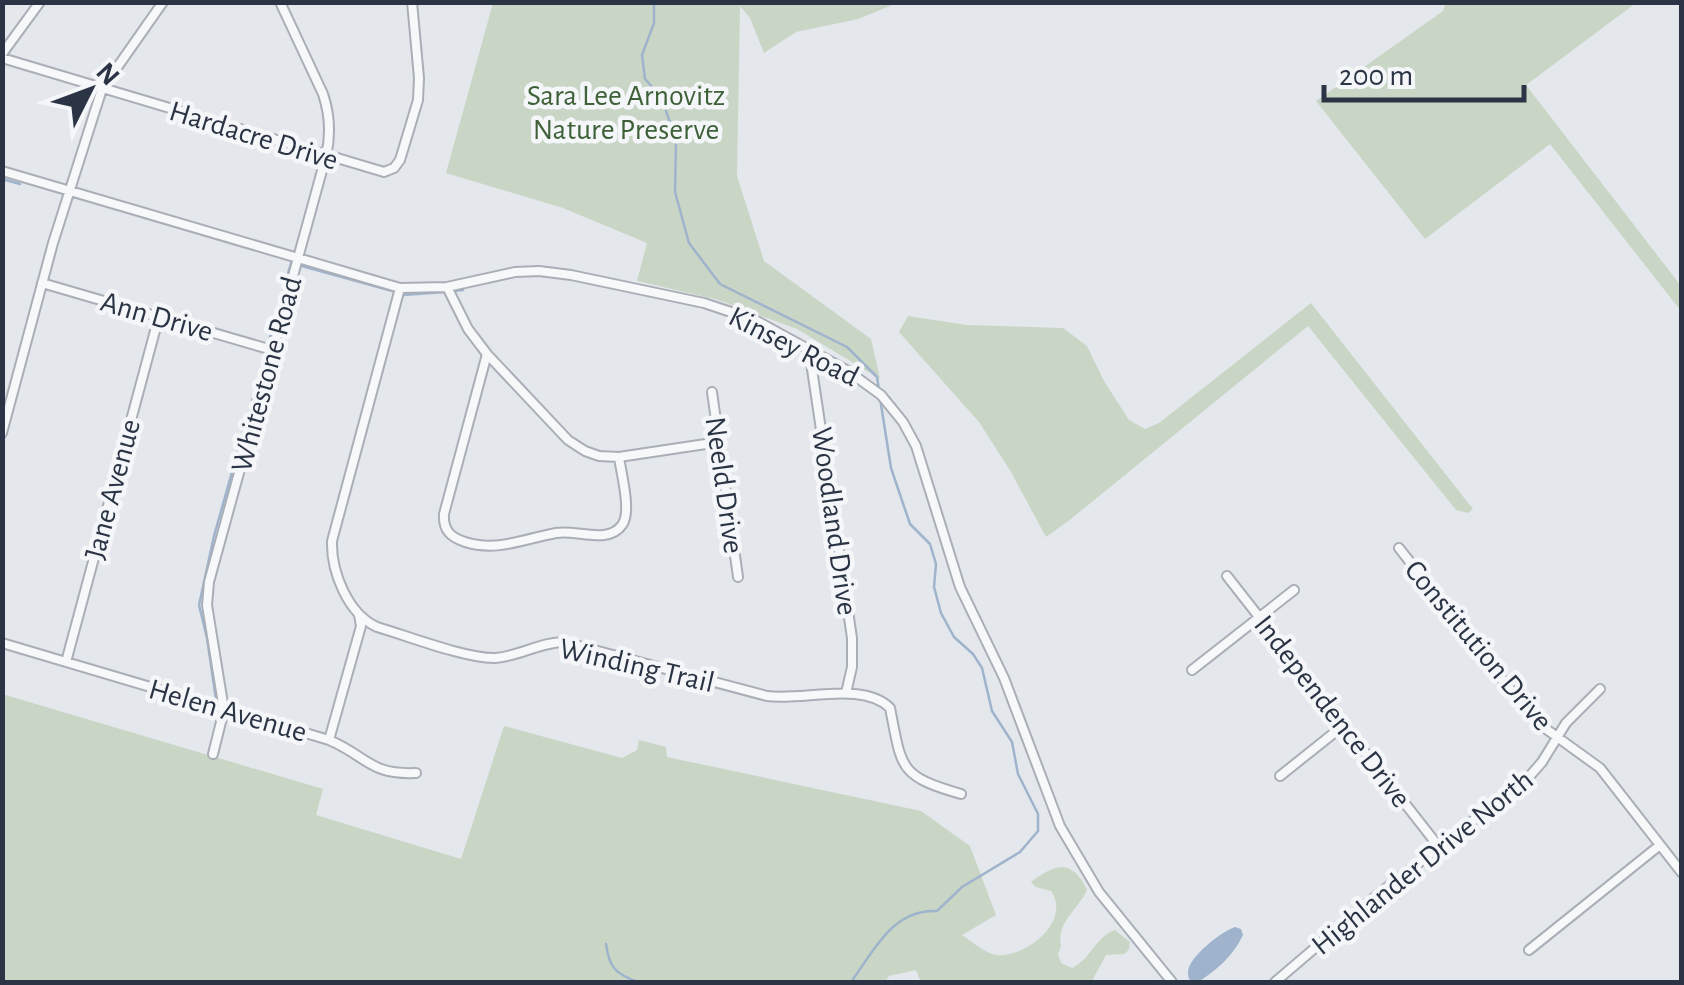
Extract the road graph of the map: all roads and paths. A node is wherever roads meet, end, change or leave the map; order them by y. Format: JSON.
{"nodes":[{"id":1,"x":40,"y":2,"type":"edge"},
{"id":2,"x":163,"y":2,"type":"edge"},
{"id":3,"x":280,"y":2,"type":"edge"},
{"id":4,"x":412,"y":2,"type":"edge"},
{"id":5,"x":2,"y":56,"type":"edge"},
{"id":6,"x":102,"y":89,"type":"junction"},
{"id":7,"x":326,"y":156,"type":"junction"},
{"id":8,"x":2,"y":171,"type":"edge"},
{"id":9,"x":65,"y":190,"type":"junction"},
{"id":10,"x":298,"y":258,"type":"junction"},
{"id":11,"x":42,"y":283,"type":"junction"},
{"id":12,"x":446,"y":287,"type":"junction"},
{"id":13,"x":400,"y":288,"type":"junction"},
{"id":14,"x":159,"y":316,"type":"junction"},
{"id":15,"x":810,"y":349,"type":"junction"},
{"id":16,"x":272,"y":350,"type":"junction"},
{"id":17,"x":487,"y":354,"type":"junction"},
{"id":18,"x":712,"y":392,"type":"dead end"},
{"id":19,"x":2,"y":433,"type":"edge"},
{"id":20,"x":718,"y":442,"type":"junction"},
{"id":21,"x":619,"y":457,"type":"junction"},
{"id":22,"x":1398,"y":548,"type":"dead end"},
{"id":23,"x":1227,"y":576,"type":"dead end"},
{"id":24,"x":738,"y":577,"type":"dead end"},
{"id":25,"x":1294,"y":590,"type":"dead end"},
{"id":26,"x":359,"y":615,"type":"junction"},
{"id":27,"x":1259,"y":616,"type":"junction"},
{"id":28,"x":2,"y":643,"type":"edge"},
{"id":29,"x":66,"y":662,"type":"junction"},
{"id":30,"x":1192,"y":670,"type":"dead end"},
{"id":31,"x":1600,"y":689,"type":"dead end"},
{"id":32,"x":846,"y":692,"type":"junction"},
{"id":33,"x":224,"y":710,"type":"junction"},
{"id":34,"x":1344,"y":725,"type":"junction"},
{"id":35,"x":1557,"y":739,"type":"junction"},
{"id":36,"x":329,"y":740,"type":"junction"},
{"id":37,"x":212,"y":754,"type":"dead end"},
{"id":38,"x":416,"y":774,"type":"dead end"},
{"id":39,"x":1280,"y":776,"type":"dead end"},
{"id":40,"x":961,"y":794,"type":"dead end"},
{"id":41,"x":1660,"y":845,"type":"junction"},
{"id":42,"x":1439,"y":847,"type":"junction"},
{"id":43,"x":1682,"y":873,"type":"edge"},
{"id":44,"x":1529,"y":950,"type":"dead end"},
{"id":45,"x":1172,"y":982,"type":"edge"},
{"id":46,"x":1275,"y":982,"type":"edge"}],
"edges":[{"from":1,"to":5,"type":"street"},
{"from":2,"to":6,"type":"street"},
{"from":3,"to":7,"type":"street","name":"Whitestone Road"},
{"from":4,"to":7,"type":"street","name":"Hardacre Drive"},
{"from":5,"to":6,"type":"street","name":"Hardacre Drive"},
{"from":6,"to":7,"type":"street","name":"Hardacre Drive"},
{"from":6,"to":9,"type":"street"},
{"from":7,"to":10,"type":"street","name":"Whitestone Road"},
{"from":8,"to":9,"type":"street","name":"Kinsey Road"},
{"from":9,"to":10,"type":"street","name":"Kinsey Road"},
{"from":9,"to":11,"type":"street"},
{"from":10,"to":13,"type":"street","name":"Kinsey Road"},
{"from":10,"to":16,"type":"street","name":"Whitestone Road"},
{"from":11,"to":14,"type":"street","name":"Ann Drive"},
{"from":11,"to":19,"type":"street"},
{"from":12,"to":13,"type":"street","name":"Kinsey Road"},
{"from":12,"to":15,"type":"street","name":"Kinsey Road"},
{"from":12,"to":17,"type":"street"},
{"from":13,"to":26,"type":"street"},
{"from":14,"to":16,"type":"street","name":"Ann Drive"},
{"from":14,"to":29,"type":"street","name":"Jane Avenue"},
{"from":15,"to":32,"type":"street","name":"Woodland Drive"},
{"from":15,"to":45,"type":"street","name":"Kinsey Road"},
{"from":16,"to":33,"type":"street","name":"Whitestone Road"},
{"from":17,"to":21,"type":"street"},
{"from":17,"to":21,"type":"street"},
{"from":18,"to":20,"type":"street","name":"Neeld Drive"},
{"from":20,"to":21,"type":"street"},
{"from":20,"to":24,"type":"street","name":"Neeld Drive"},
{"from":22,"to":35,"type":"street","name":"Constitution Drive"},
{"from":23,"to":27,"type":"street","name":"Independence Drive"},
{"from":25,"to":27,"type":"street"},
{"from":26,"to":32,"type":"street","name":"Winding Trail"},
{"from":26,"to":36,"type":"street","name":"Helen Avenue"},
{"from":27,"to":30,"type":"street"},
{"from":27,"to":34,"type":"street","name":"Independence Drive"},
{"from":28,"to":29,"type":"street","name":"Helen Avenue"},
{"from":29,"to":33,"type":"street","name":"Helen Avenue"},
{"from":31,"to":35,"type":"street","name":"Highlander Drive North"},
{"from":32,"to":40,"type":"street"},
{"from":33,"to":36,"type":"street","name":"Helen Avenue"},
{"from":33,"to":37,"type":"street","name":"Whitestone Road"},
{"from":34,"to":39,"type":"street"},
{"from":34,"to":42,"type":"street","name":"Independence Drive"},
{"from":35,"to":41,"type":"street","name":"Constitution Drive"},
{"from":35,"to":42,"type":"street","name":"Highlander Drive North"},
{"from":36,"to":38,"type":"street"},
{"from":41,"to":43,"type":"street","name":"Constitution Drive"},
{"from":41,"to":44,"type":"street"},
{"from":42,"to":46,"type":"street","name":"Highlander Drive North"}]}
